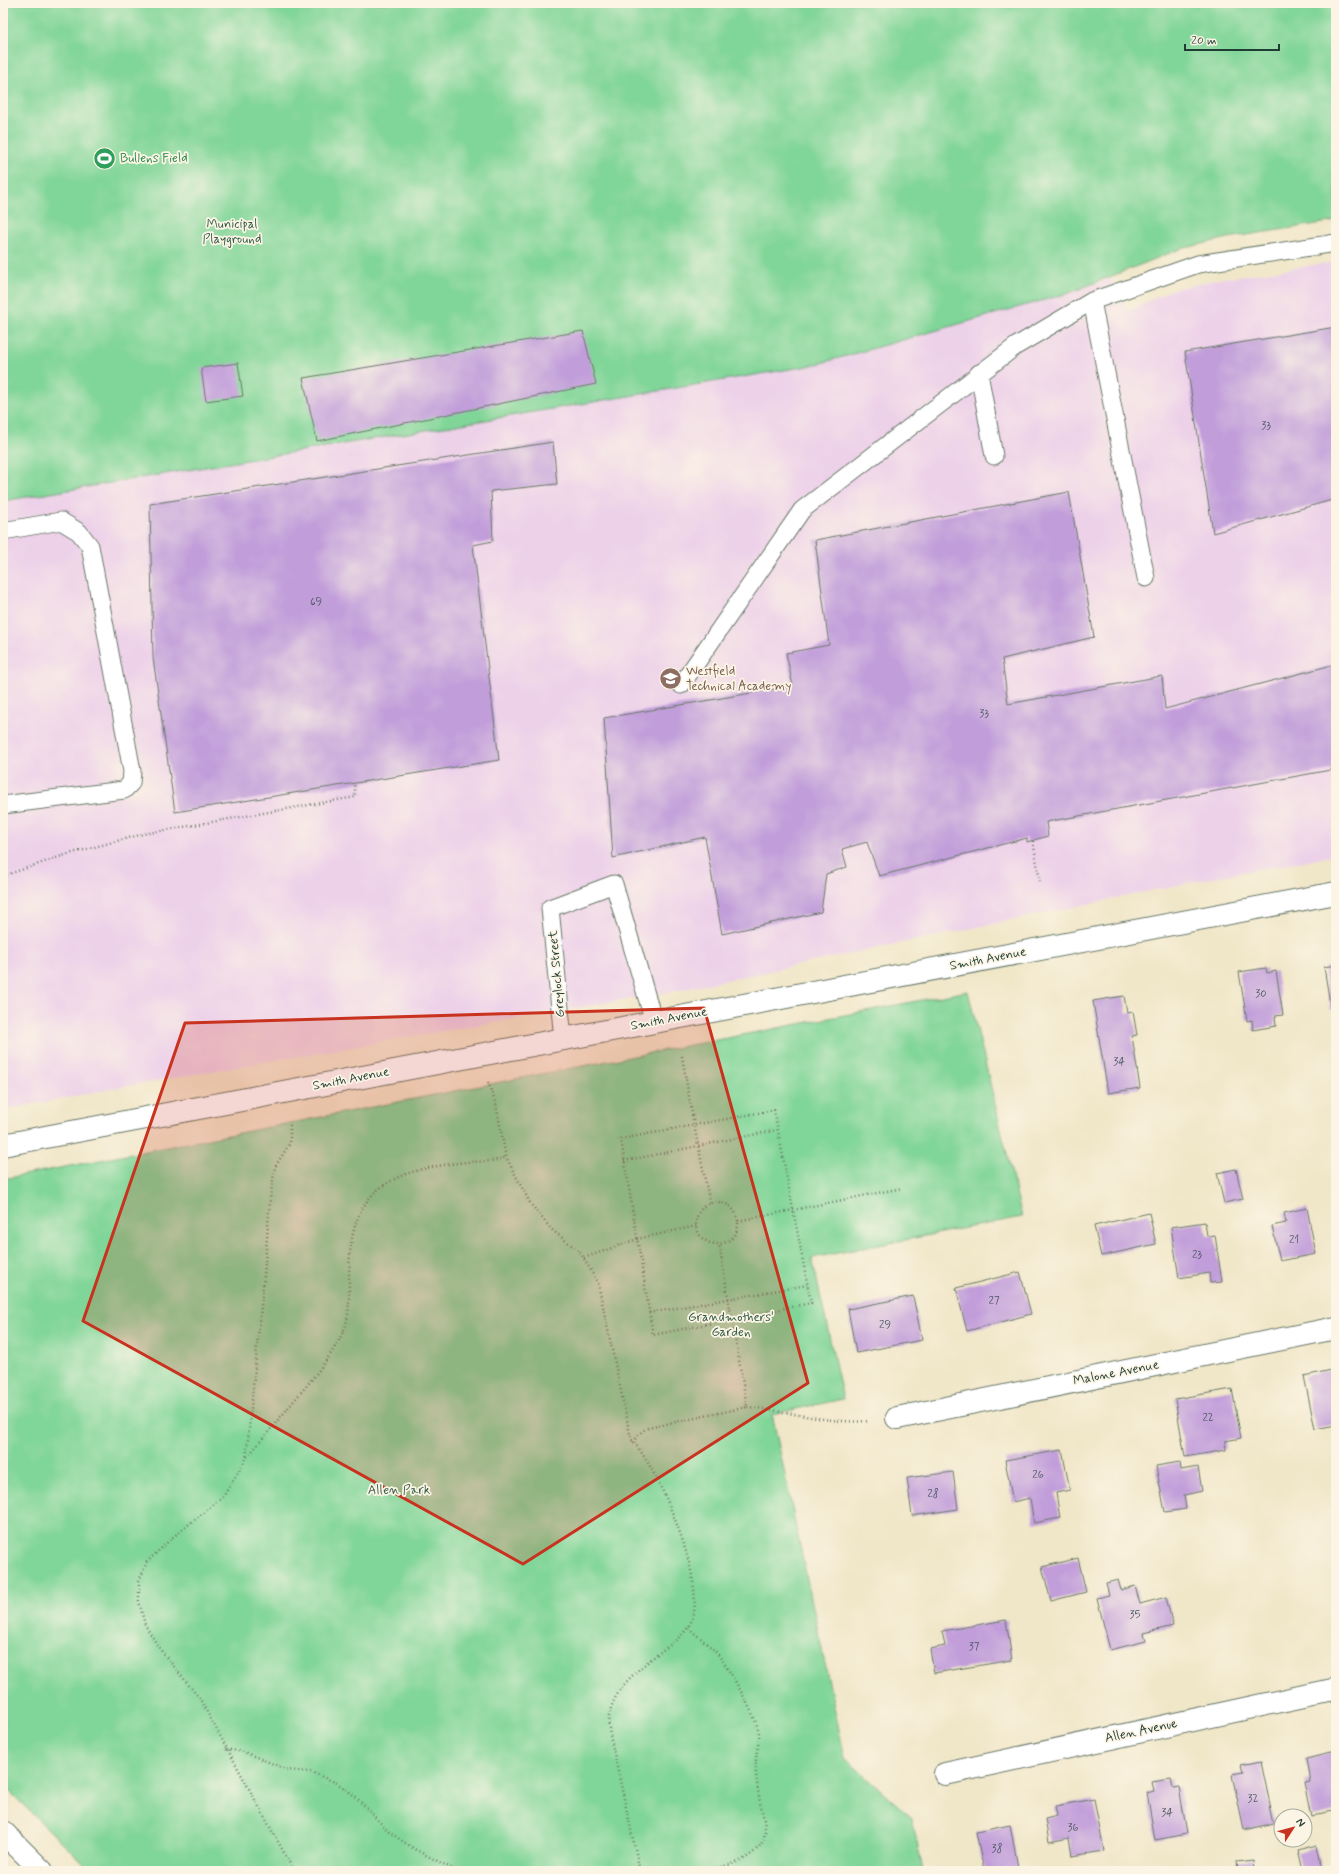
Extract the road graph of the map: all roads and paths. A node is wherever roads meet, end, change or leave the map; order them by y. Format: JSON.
{"nodes":[{"id":1,"x":1336,"y":243,"type":"edge"},
{"id":2,"x":1092,"y":301,"type":"junction"},
{"id":3,"x":979,"y":373,"type":"junction"},
{"id":4,"x":994,"y":456,"type":"dead end"},
{"id":5,"x":3,"y":531,"type":"edge"},
{"id":6,"x":1146,"y":578,"type":"dead end"},
{"id":7,"x":681,"y":685,"type":"dead end"},
{"id":8,"x":356,"y":783,"type":"dead end"},
{"id":9,"x":3,"y":805,"type":"edge"},
{"id":10,"x":1033,"y":841,"type":"dead end"},
{"id":11,"x":3,"y":876,"type":"edge"},
{"id":12,"x":1040,"y":880,"type":"dead end"},
{"id":13,"x":1336,"y":893,"type":"edge"},
{"id":14,"x":654,"y":1022,"type":"junction"},
{"id":15,"x":563,"y":1039,"type":"junction"},
{"id":16,"x":479,"y":1055,"type":"junction"},
{"id":17,"x":682,"y":1056,"type":"dead end"},
{"id":18,"x":694,"y":1124,"type":"junction"},
{"id":19,"x":290,"y":1125,"type":"dead end"},
{"id":20,"x":777,"y":1130,"type":"junction"},
{"id":21,"x":3,"y":1145,"type":"edge"},
{"id":22,"x":699,"y":1146,"type":"junction"},
{"id":23,"x":506,"y":1157,"type":"junction"},
{"id":24,"x":624,"y":1161,"type":"junction"},
{"id":25,"x":902,"y":1188,"type":"dead end"},
{"id":26,"x":710,"y":1204,"type":"junction"},
{"id":27,"x":793,"y":1208,"type":"junction"},
{"id":28,"x":738,"y":1221,"type":"junction"},
{"id":29,"x":696,"y":1226,"type":"junction"},
{"id":30,"x":637,"y":1239,"type":"junction"},
{"id":31,"x":719,"y":1244,"type":"junction"},
{"id":32,"x":584,"y":1258,"type":"junction"},
{"id":33,"x":807,"y":1285,"type":"junction"},
{"id":34,"x":728,"y":1298,"type":"junction"},
{"id":35,"x":649,"y":1312,"type":"junction"},
{"id":36,"x":732,"y":1320,"type":"junction"},
{"id":37,"x":1336,"y":1328,"type":"edge"},
{"id":38,"x":748,"y":1407,"type":"junction"},
{"id":39,"x":897,"y":1418,"type":"joint"},
{"id":40,"x":633,"y":1442,"type":"junction"},
{"id":41,"x":246,"y":1458,"type":"junction"},
{"id":42,"x":687,"y":1627,"type":"junction"},
{"id":43,"x":1336,"y":1690,"type":"edge"},
{"id":44,"x":226,"y":1749,"type":"junction"},
{"id":45,"x":945,"y":1774,"type":"dead end"},
{"id":46,"x":3,"y":1832,"type":"edge"},
{"id":47,"x":31,"y":1868,"type":"edge"},
{"id":48,"x":294,"y":1871,"type":"edge"},
{"id":49,"x":457,"y":1871,"type":"edge"},
{"id":50,"x":640,"y":1871,"type":"edge"},
{"id":51,"x":654,"y":1871,"type":"edge"},
{"id":52,"x":661,"y":1871,"type":"edge"}],
"edges":[{"from":1,"to":2,"type":"lane"},
{"from":2,"to":3,"type":"lane"},
{"from":2,"to":6,"type":"lane"},
{"from":3,"to":4,"type":"lane"},
{"from":3,"to":7,"type":"lane"},
{"from":5,"to":9,"type":"lane"},
{"from":8,"to":11,"type":"path"},
{"from":10,"to":12,"type":"path"},
{"from":13,"to":14,"type":"street","name":"Smith Avenue"},
{"from":14,"to":15,"type":"street","name":"Smith Avenue"},
{"from":14,"to":15,"type":"lane","name":"Greylock Street"},
{"from":15,"to":16,"type":"street","name":"Smith Avenue"},
{"from":16,"to":21,"type":"street","name":"Smith Avenue"},
{"from":16,"to":23,"type":"path"},
{"from":17,"to":18,"type":"path"},
{"from":18,"to":20,"type":"path"},
{"from":18,"to":22,"type":"path"},
{"from":18,"to":24,"type":"path"},
{"from":19,"to":41,"type":"path"},
{"from":20,"to":22,"type":"path"},
{"from":20,"to":27,"type":"path"},
{"from":22,"to":24,"type":"path"},
{"from":22,"to":26,"type":"path"},
{"from":23,"to":32,"type":"path"},
{"from":23,"to":41,"type":"path"},
{"from":24,"to":30,"type":"path"},
{"from":25,"to":27,"type":"path"},
{"from":26,"to":28,"type":"path"},
{"from":26,"to":29,"type":"path"},
{"from":27,"to":28,"type":"path"},
{"from":27,"to":33,"type":"path"},
{"from":28,"to":31,"type":"path"},
{"from":29,"to":30,"type":"path"},
{"from":29,"to":31,"type":"path"},
{"from":30,"to":32,"type":"path"},
{"from":30,"to":35,"type":"path"},
{"from":31,"to":34,"type":"path"},
{"from":32,"to":40,"type":"path"},
{"from":33,"to":34,"type":"path"},
{"from":33,"to":36,"type":"path"},
{"from":34,"to":35,"type":"path"},
{"from":34,"to":36,"type":"path"},
{"from":35,"to":36,"type":"path"},
{"from":36,"to":38,"type":"path"},
{"from":37,"to":39,"type":"street","name":"Malone Avenue"},
{"from":38,"to":39,"type":"path"},
{"from":38,"to":40,"type":"path"},
{"from":40,"to":42,"type":"path"},
{"from":41,"to":44,"type":"path"},
{"from":42,"to":50,"type":"path"},
{"from":42,"to":52,"type":"path"},
{"from":43,"to":45,"type":"street","name":"Allen Avenue"},
{"from":44,"to":48,"type":"path"},
{"from":44,"to":49,"type":"path"},
{"from":46,"to":47,"type":"street"},
{"from":50,"to":51,"type":"path"}]}
